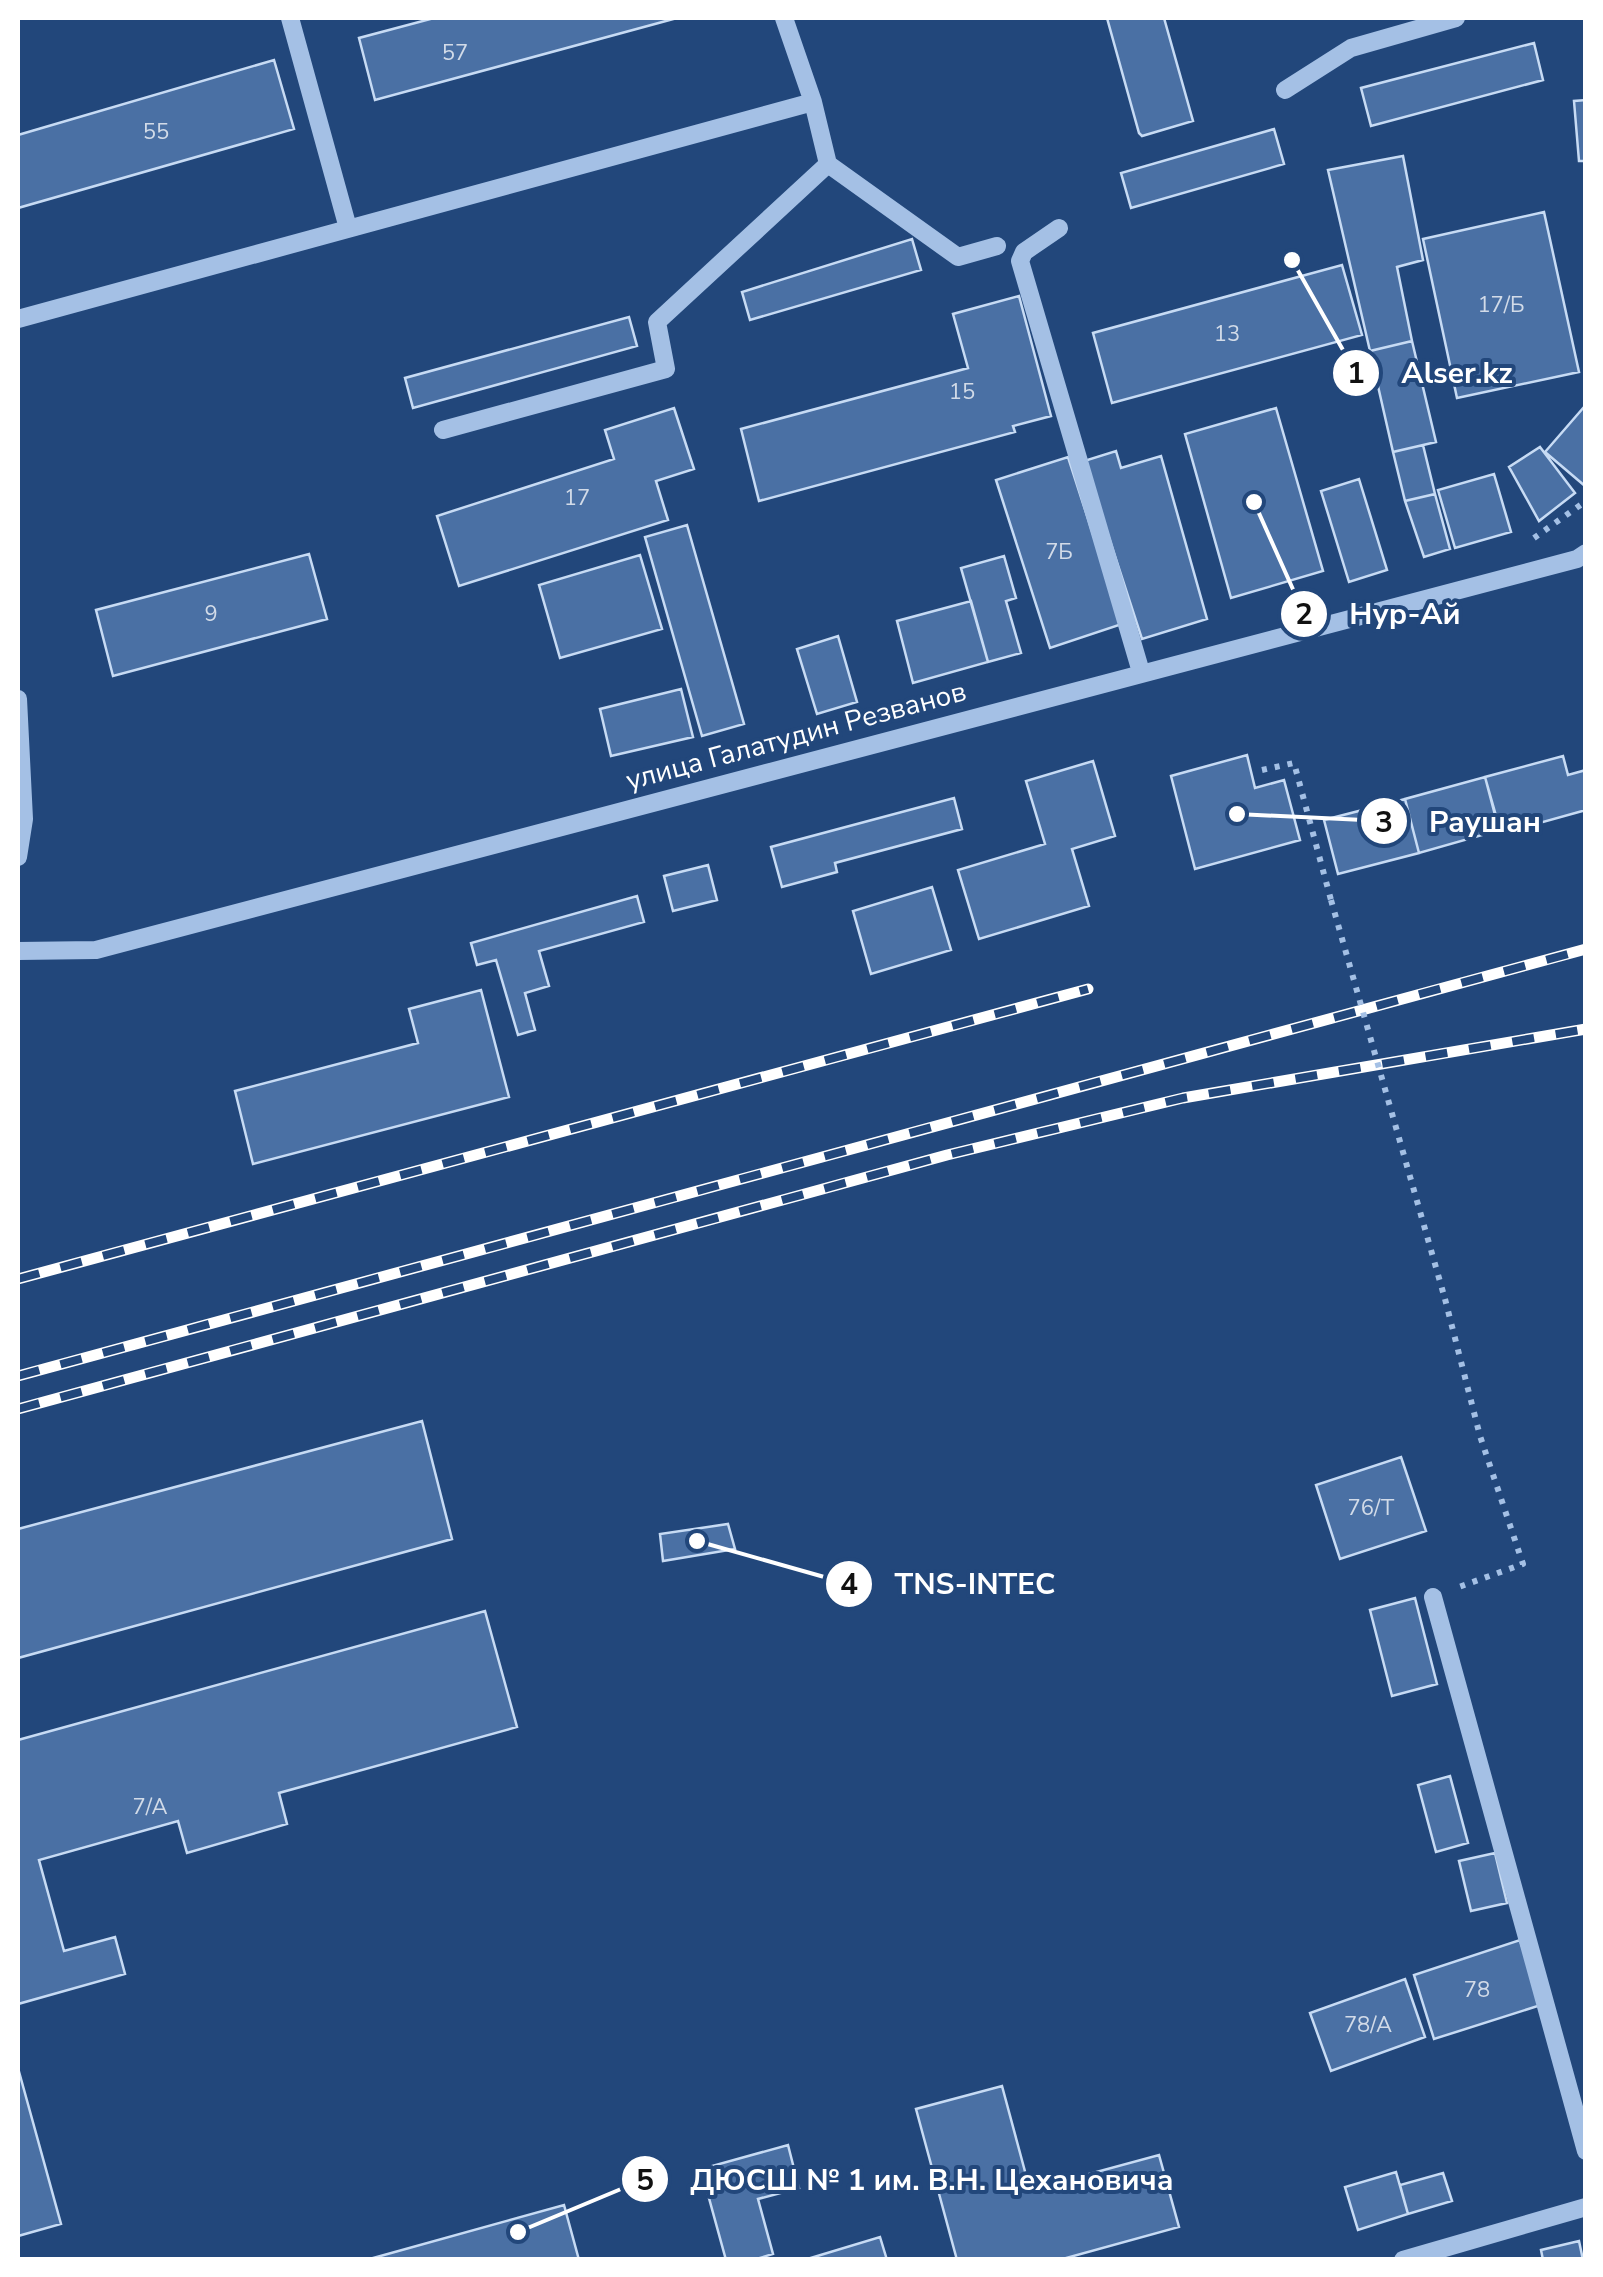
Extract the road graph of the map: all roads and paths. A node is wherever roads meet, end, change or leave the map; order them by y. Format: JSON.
{"nodes":[{"id":1,"x":290,"y":18,"type":"edge"},
{"id":2,"x":784,"y":18,"type":"edge"},
{"id":3,"x":1456,"y":18,"type":"edge"},
{"id":4,"x":1286,"y":90,"type":"dead end"},
{"id":5,"x":813,"y":102,"type":"junction"},
{"id":6,"x":828,"y":164,"type":"junction"},
{"id":7,"x":348,"y":228,"type":"junction"},
{"id":8,"x":1059,"y":228,"type":"dead end"},
{"id":9,"x":997,"y":246,"type":"dead end"},
{"id":10,"x":18,"y":319,"type":"edge"},
{"id":11,"x":443,"y":430,"type":"dead end"},
{"id":12,"x":1583,"y":557,"type":"edge"},
{"id":13,"x":1142,"y":672,"type":"junction"},
{"id":14,"x":18,"y":700,"type":"edge"},
{"id":15,"x":1262,"y":770,"type":"dead end"},
{"id":16,"x":18,"y":858,"type":"edge"},
{"id":17,"x":18,"y":951,"type":"edge"},
{"id":18,"x":1433,"y":1596,"type":"joint"},
{"id":19,"x":1586,"y":2150,"type":"edge"},
{"id":20,"x":1586,"y":2208,"type":"edge"},
{"id":21,"x":1403,"y":2260,"type":"edge"}],
"edges":[{"from":1,"to":7,"type":"street"},
{"from":2,"to":5,"type":"street"},
{"from":3,"to":4,"type":"street"},
{"from":5,"to":6,"type":"street"},
{"from":5,"to":7,"type":"street"},
{"from":6,"to":9,"type":"street"},
{"from":6,"to":11,"type":"street"},
{"from":7,"to":10,"type":"street"},
{"from":8,"to":13,"type":"street"},
{"from":12,"to":13,"type":"street","name":"улица Галатудин Резванов"},
{"from":13,"to":17,"type":"street","name":"улица Галатудин Резванов"},
{"from":14,"to":16,"type":"street"},
{"from":15,"to":18,"type":"path","bridge":true},
{"from":18,"to":19,"type":"street"},
{"from":20,"to":21,"type":"street"}]}
